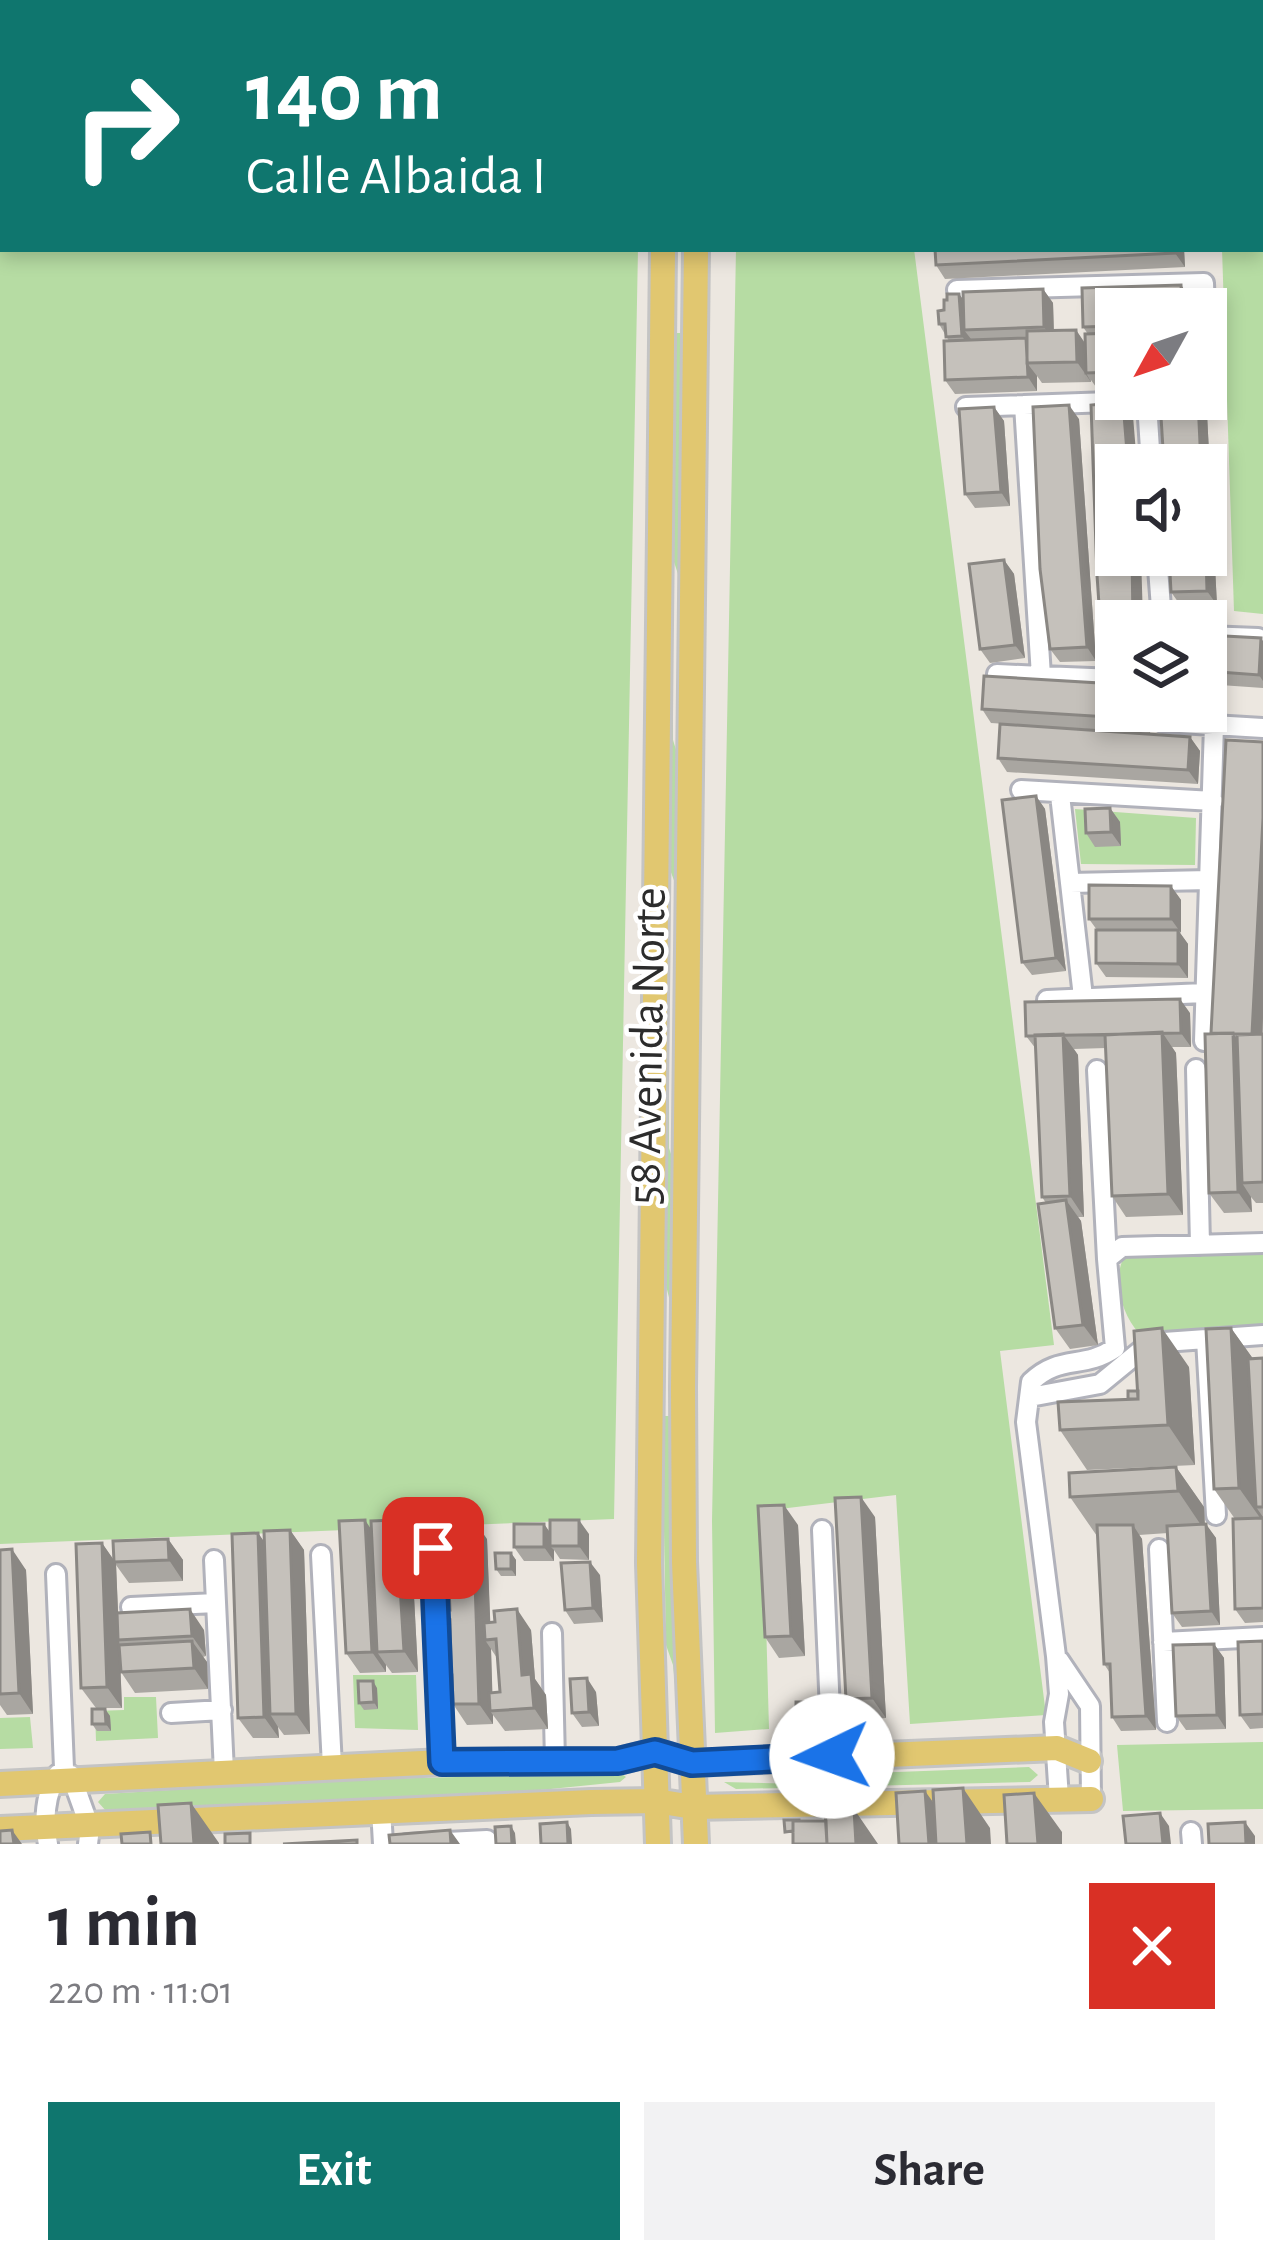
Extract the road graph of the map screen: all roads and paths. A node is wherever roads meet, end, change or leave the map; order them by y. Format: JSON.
{"nodes":[{"id":1,"x":663,"y":252,"type":"edge"},
{"id":2,"x":696,"y":252,"type":"edge"},
{"id":3,"x":1204,"y":288,"type":"edge"},
{"id":4,"x":957,"y":290,"type":"edge"},
{"id":5,"x":662,"y":308,"type":"junction"},
{"id":6,"x":695,"y":310,"type":"junction"},
{"id":7,"x":1095,"y":404,"type":"edge"},
{"id":8,"x":1024,"y":405,"type":"junction"},
{"id":9,"x":966,"y":407,"type":"edge"},
{"id":10,"x":1227,"y":637,"type":"edge"},
{"id":11,"x":1258,"y":638,"type":"edge"},
{"id":12,"x":658,"y":661,"type":"junction"},
{"id":13,"x":692,"y":662,"type":"junction"},
{"id":14,"x":998,"y":674,"type":"edge"},
{"id":15,"x":1041,"y":676,"type":"junction"},
{"id":16,"x":1095,"y":679,"type":"edge"},
{"id":17,"x":1227,"y":726,"type":"edge"},
{"id":18,"x":1263,"y":728,"type":"edge"},
{"id":19,"x":1214,"y":732,"type":"edge"},
{"id":20,"x":1021,"y":790,"type":"dead end"},
{"id":21,"x":1060,"y":795,"type":"junction"},
{"id":22,"x":1213,"y":801,"type":"junction"},
{"id":23,"x":1209,"y":880,"type":"junction"},
{"id":24,"x":1070,"y":883,"type":"junction"},
{"id":25,"x":1204,"y":993,"type":"junction"},
{"id":26,"x":1083,"y":997,"type":"junction"},
{"id":27,"x":1047,"y":1000,"type":"edge"},
{"id":28,"x":689,"y":1013,"type":"junction"},
{"id":29,"x":654,"y":1015,"type":"junction"},
{"id":30,"x":1204,"y":1041,"type":"edge"},
{"id":31,"x":1196,"y":1069,"type":"dead end"},
{"id":32,"x":1097,"y":1070,"type":"dead end"},
{"id":33,"x":1263,"y":1243,"type":"edge"},
{"id":34,"x":1200,"y":1245,"type":"junction"},
{"id":35,"x":1107,"y":1259,"type":"junction"},
{"id":36,"x":1263,"y":1335,"type":"edge"},
{"id":37,"x":1206,"y":1339,"type":"junction"},
{"id":38,"x":650,"y":1388,"type":"junction"},
{"id":39,"x":683,"y":1388,"type":"junction"},
{"id":40,"x":1030,"y":1397,"type":"junction"},
{"id":41,"x":1214,"y":1482,"type":"junction"},
{"id":42,"x":1192,"y":1483,"type":"dead end"},
{"id":43,"x":1216,"y":1515,"type":"edge"},
{"id":44,"x":822,"y":1530,"type":"dead end"},
{"id":45,"x":433,"y":1548,"type":"edge"},
{"id":46,"x":1159,"y":1549,"type":"dead end"},
{"id":47,"x":321,"y":1555,"type":"dead end"},
{"id":48,"x":214,"y":1561,"type":"dead end"},
{"id":49,"x":56,"y":1574,"type":"dead end"},
{"id":50,"x":216,"y":1603,"type":"junction"},
{"id":51,"x":131,"y":1607,"type":"edge"},
{"id":52,"x":552,"y":1633,"type":"dead end"},
{"id":53,"x":1263,"y":1637,"type":"edge"},
{"id":54,"x":1163,"y":1642,"type":"junction"},
{"id":55,"x":1056,"y":1656,"type":"junction"},
{"id":56,"x":222,"y":1709,"type":"junction"},
{"id":57,"x":171,"y":1713,"type":"dead end"},
{"id":58,"x":1167,"y":1722,"type":"dead end"},
{"id":59,"x":832,"y":1744,"type":"junction"},
{"id":60,"x":1057,"y":1748,"type":"junction"},
{"id":61,"x":441,"y":1751,"type":"junction"},
{"id":62,"x":655,"y":1752,"type":"junction"},
{"id":63,"x":332,"y":1755,"type":"junction"},
{"id":64,"x":224,"y":1761,"type":"junction"},
{"id":65,"x":555,"y":1761,"type":"junction"},
{"id":66,"x":1089,"y":1761,"type":"junction"},
{"id":67,"x":692,"y":1763,"type":"junction"},
{"id":68,"x":64,"y":1772,"type":"junction"},
{"id":69,"x":0,"y":1784,"type":"edge"},
{"id":70,"x":1059,"y":1799,"type":"junction"},
{"id":71,"x":1091,"y":1799,"type":"joint"},
{"id":72,"x":656,"y":1801,"type":"junction"},
{"id":73,"x":693,"y":1807,"type":"junction"},
{"id":74,"x":382,"y":1828,"type":"edge"},
{"id":75,"x":0,"y":1829,"type":"edge"},
{"id":76,"x":46,"y":1835,"type":"edge"},
{"id":77,"x":89,"y":1836,"type":"edge"},
{"id":78,"x":487,"y":1842,"type":"edge"},
{"id":79,"x":407,"y":1844,"type":"edge"},
{"id":80,"x":658,"y":1844,"type":"edge"},
{"id":81,"x":696,"y":1844,"type":"edge"}],
"edges":[{"from":1,"to":5,"type":"main road","name":"58 Avenida Norte"},
{"from":2,"to":6,"type":"main road","name":"58 Avenida Norte"},
{"from":3,"to":4,"type":"street"},
{"from":5,"to":6,"type":"main road"},
{"from":5,"to":12,"type":"main road","name":"58 Avenida Norte"},
{"from":6,"to":13,"type":"main road","name":"58 Avenida Norte"},
{"from":7,"to":8,"type":"street"},
{"from":8,"to":9,"type":"street"},
{"from":8,"to":15,"type":"street"},
{"from":10,"to":11,"type":"street"},
{"from":12,"to":13,"type":"main road"},
{"from":12,"to":29,"type":"main road","name":"58 Avenida Norte"},
{"from":13,"to":28,"type":"main road","name":"58 Avenida Norte"},
{"from":14,"to":15,"type":"street"},
{"from":15,"to":16,"type":"street"},
{"from":17,"to":18,"type":"street"},
{"from":19,"to":22,"type":"street"},
{"from":20,"to":21,"type":"street"},
{"from":21,"to":22,"type":"street"},
{"from":21,"to":24,"type":"street"},
{"from":22,"to":23,"type":"street"},
{"from":23,"to":24,"type":"street"},
{"from":23,"to":25,"type":"street"},
{"from":24,"to":26,"type":"street"},
{"from":25,"to":26,"type":"street"},
{"from":25,"to":30,"type":"street"},
{"from":26,"to":27,"type":"street"},
{"from":28,"to":29,"type":"main road"},
{"from":28,"to":39,"type":"main road","name":"58 Avenida Norte"},
{"from":29,"to":38,"type":"main road","name":"58 Avenida Norte"},
{"from":31,"to":34,"type":"street"},
{"from":32,"to":35,"type":"street"},
{"from":33,"to":34,"type":"street"},
{"from":34,"to":35,"type":"street"},
{"from":35,"to":40,"type":"street"},
{"from":36,"to":37,"type":"street"},
{"from":37,"to":40,"type":"street"},
{"from":37,"to":41,"type":"street"},
{"from":38,"to":39,"type":"main road"},
{"from":38,"to":62,"type":"main road","name":"58 Avenida Norte"},
{"from":39,"to":67,"type":"main road","name":"58 Avenida Norte"},
{"from":40,"to":55,"type":"street"},
{"from":41,"to":42,"type":"street"},
{"from":41,"to":43,"type":"street"},
{"from":44,"to":59,"type":"street"},
{"from":45,"to":61,"type":"street"},
{"from":46,"to":54,"type":"street"},
{"from":47,"to":63,"type":"street"},
{"from":48,"to":50,"type":"street"},
{"from":49,"to":68,"type":"street"},
{"from":50,"to":51,"type":"street"},
{"from":50,"to":56,"type":"street"},
{"from":52,"to":65,"type":"street"},
{"from":53,"to":54,"type":"street"},
{"from":54,"to":58,"type":"street"},
{"from":55,"to":60,"type":"street"},
{"from":55,"to":66,"type":"street"},
{"from":56,"to":57,"type":"street"},
{"from":56,"to":64,"type":"street"},
{"from":59,"to":60,"type":"main road"},
{"from":59,"to":67,"type":"main road"},
{"from":60,"to":66,"type":"main road"},
{"from":60,"to":70,"type":"street"},
{"from":61,"to":63,"type":"main road"},
{"from":61,"to":65,"type":"main road"},
{"from":62,"to":65,"type":"main road"},
{"from":62,"to":67,"type":"main road"},
{"from":62,"to":72,"type":"main road","name":"58 Avenida Norte"},
{"from":63,"to":64,"type":"main road"},
{"from":64,"to":68,"type":"main road"},
{"from":66,"to":71,"type":"street"},
{"from":67,"to":73,"type":"main road","name":"58 Avenida Norte"},
{"from":68,"to":69,"type":"main road"},
{"from":68,"to":76,"type":"street"},
{"from":68,"to":77,"type":"street"},
{"from":70,"to":71,"type":"main road"},
{"from":70,"to":73,"type":"main road"},
{"from":72,"to":73,"type":"main road"},
{"from":72,"to":74,"type":"main road"},
{"from":72,"to":80,"type":"main road","name":"58 Avenida Norte"},
{"from":73,"to":81,"type":"main road","name":"58 Avenida Norte"},
{"from":74,"to":77,"type":"main road"},
{"from":75,"to":76,"type":"main road"},
{"from":76,"to":77,"type":"main road"},
{"from":78,"to":79,"type":"street"}]}
